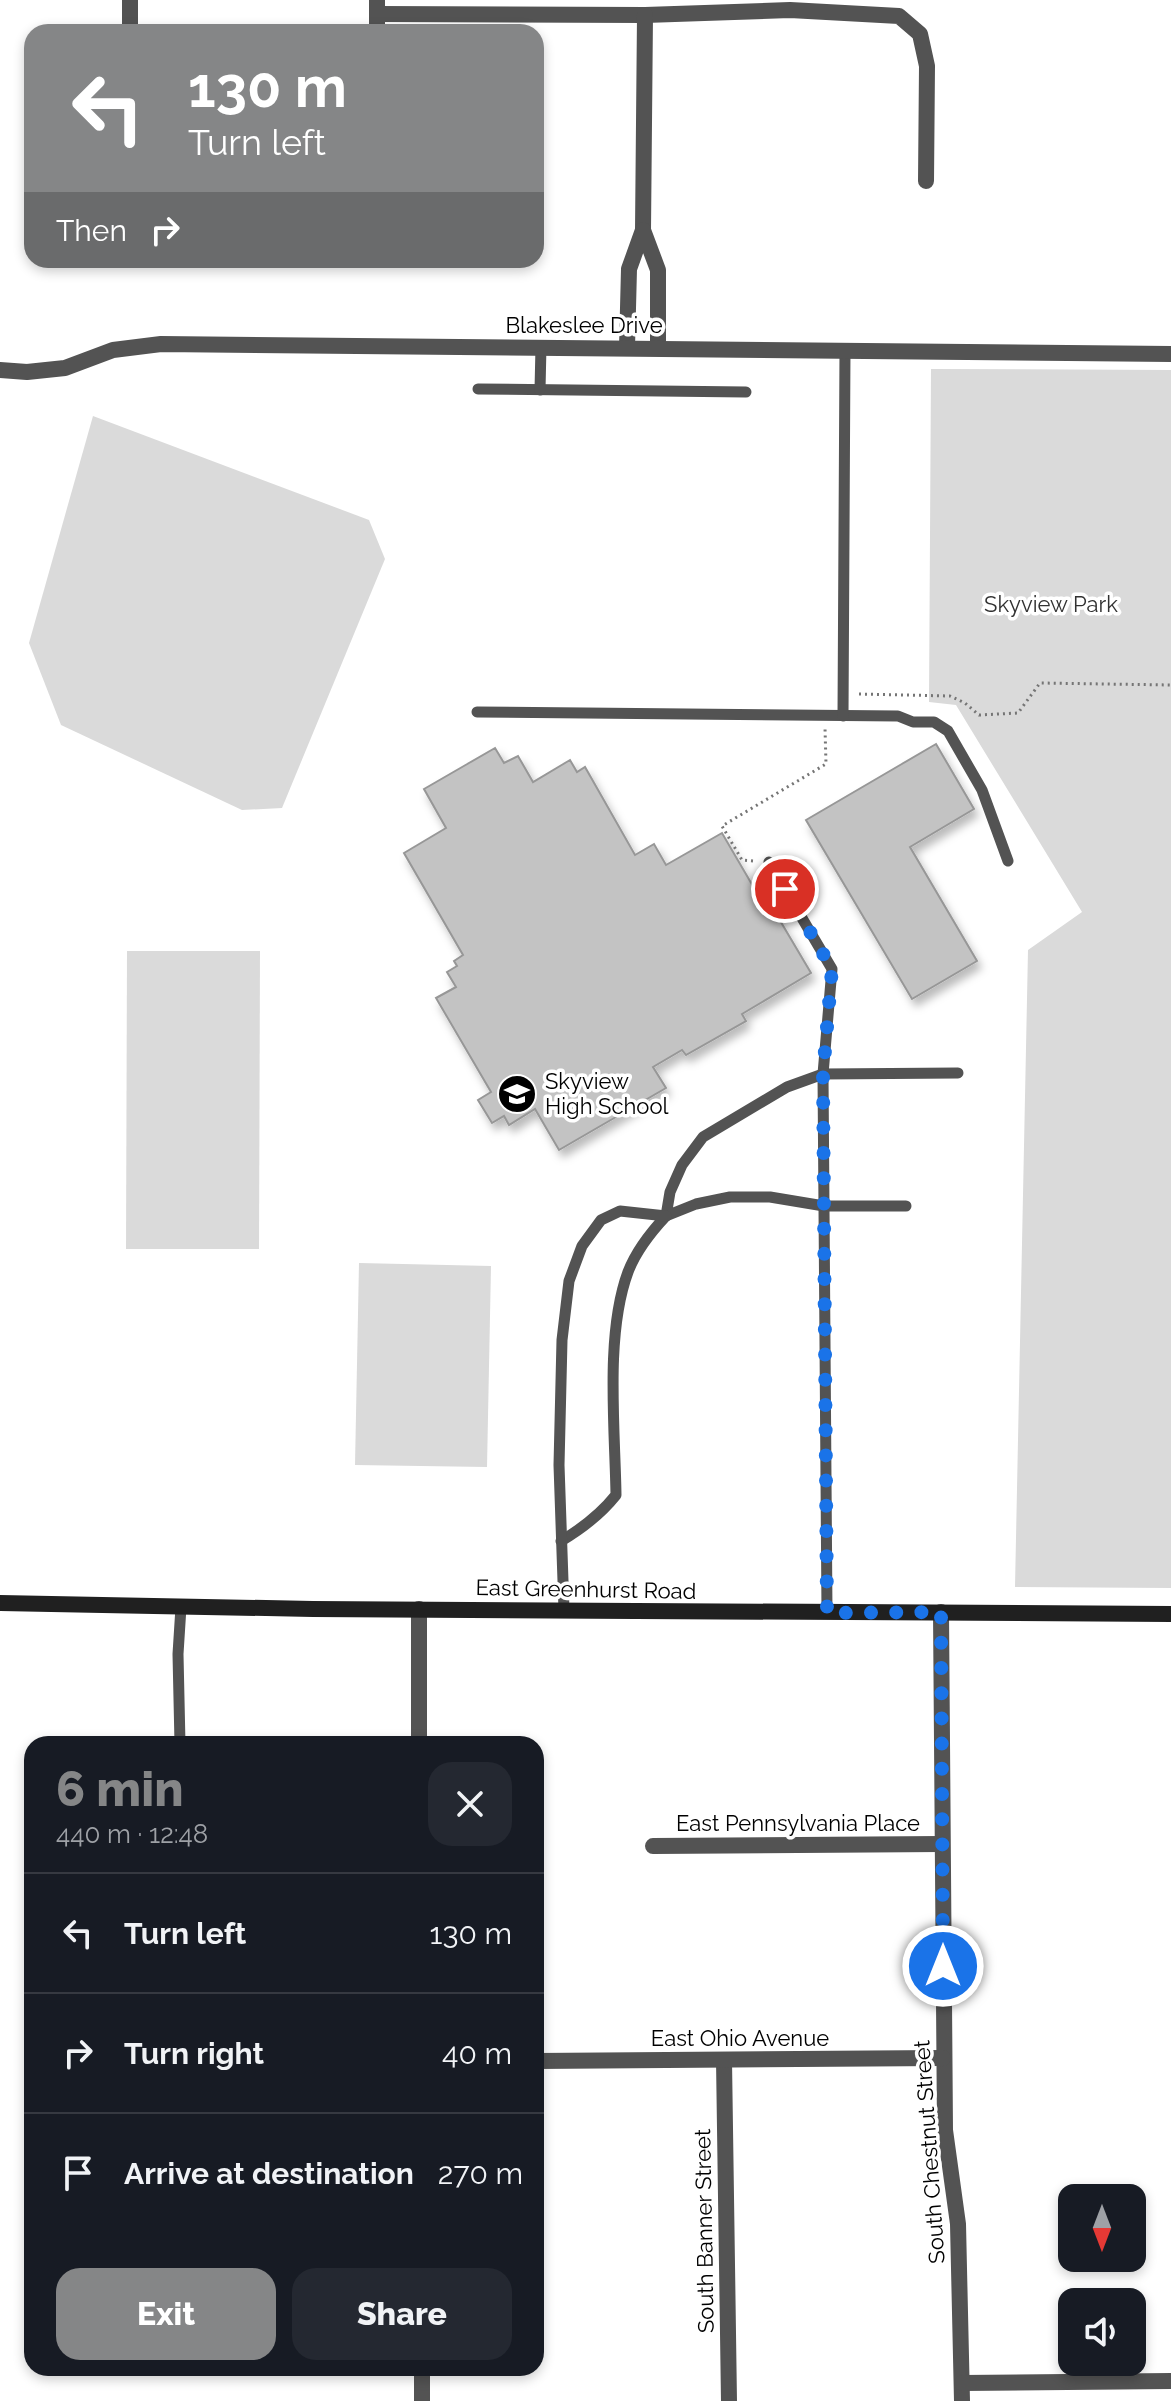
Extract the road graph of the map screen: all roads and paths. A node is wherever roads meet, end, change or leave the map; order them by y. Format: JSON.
{"nodes":[{"id":1,"x":130,"y":0,"type":"edge"},
{"id":2,"x":790,"y":5,"type":"edge"},
{"id":3,"x":377,"y":7,"type":"edge"},
{"id":4,"x":645,"y":15,"type":"junction"},
{"id":5,"x":130,"y":24,"type":"edge"},
{"id":6,"x":926,"y":181,"type":"dead end"},
{"id":7,"x":643,"y":230,"type":"junction"},
{"id":8,"x":541,"y":346,"type":"junction"},
{"id":9,"x":627,"y":347,"type":"junction"},
{"id":10,"x":658,"y":347,"type":"junction"},
{"id":11,"x":845,"y":350,"type":"junction"},
{"id":12,"x":1171,"y":354,"type":"edge"},
{"id":13,"x":0,"y":370,"type":"edge"},
{"id":14,"x":478,"y":389,"type":"dead end"},
{"id":15,"x":540,"y":390,"type":"junction"},
{"id":16,"x":746,"y":392,"type":"dead end"},
{"id":17,"x":1171,"y":685,"type":"edge"},
{"id":18,"x":843,"y":694,"type":"junction"},
{"id":19,"x":477,"y":712,"type":"dead end"},
{"id":20,"x":825,"y":716,"type":"junction"},
{"id":21,"x":843,"y":716,"type":"junction"},
{"id":22,"x":1008,"y":861,"type":"dead end"},
{"id":23,"x":769,"y":862,"type":"joint"},
{"id":24,"x":958,"y":1073,"type":"dead end"},
{"id":25,"x":823,"y":1074,"type":"junction"},
{"id":26,"x":824,"y":1206,"type":"junction"},
{"id":27,"x":906,"y":1206,"type":"dead end"},
{"id":28,"x":666,"y":1216,"type":"junction"},
{"id":29,"x":561,"y":1541,"type":"junction"},
{"id":30,"x":0,"y":1603,"type":"edge"},
{"id":31,"x":181,"y":1607,"type":"junction"},
{"id":32,"x":419,"y":1609,"type":"junction"},
{"id":33,"x":564,"y":1610,"type":"junction"},
{"id":34,"x":941,"y":1612,"type":"junction"},
{"id":35,"x":827,"y":1613,"type":"junction"},
{"id":36,"x":1171,"y":1614,"type":"edge"},
{"id":37,"x":180,"y":1736,"type":"edge"},
{"id":38,"x":419,"y":1736,"type":"edge"},
{"id":39,"x":942,"y":1844,"type":"junction"},
{"id":40,"x":653,"y":1846,"type":"dead end"},
{"id":41,"x":943,"y":2058,"type":"junction"},
{"id":42,"x":724,"y":2060,"type":"junction"},
{"id":43,"x":544,"y":2061,"type":"edge"},
{"id":44,"x":422,"y":2376,"type":"edge"},
{"id":45,"x":1171,"y":2381,"type":"edge"},
{"id":46,"x":962,"y":2383,"type":"junction"},
{"id":47,"x":422,"y":2401,"type":"edge"},
{"id":48,"x":729,"y":2401,"type":"edge"},
{"id":49,"x":962,"y":2401,"type":"edge"}],
"edges":[{"from":1,"to":5,"type":"street"},
{"from":2,"to":4,"type":"street"},
{"from":2,"to":6,"type":"street"},
{"from":3,"to":4,"type":"street"},
{"from":4,"to":7,"type":"street"},
{"from":7,"to":9,"type":"street"},
{"from":7,"to":10,"type":"street"},
{"from":8,"to":9,"type":"street","name":"Blakeslee Drive"},
{"from":8,"to":13,"type":"street","name":"Blakeslee Drive"},
{"from":8,"to":15,"type":"lane"},
{"from":9,"to":10,"type":"street","name":"Blakeslee Drive"},
{"from":10,"to":11,"type":"street","name":"Blakeslee Drive"},
{"from":11,"to":12,"type":"street","name":"Blakeslee Drive"},
{"from":11,"to":18,"type":"lane"},
{"from":14,"to":15,"type":"lane"},
{"from":15,"to":16,"type":"lane"},
{"from":17,"to":18,"type":"path"},
{"from":18,"to":21,"type":"lane"},
{"from":19,"to":20,"type":"lane"},
{"from":20,"to":21,"type":"lane"},
{"from":20,"to":23,"type":"path"},
{"from":21,"to":22,"type":"lane"},
{"from":23,"to":25,"type":"lane"},
{"from":24,"to":25,"type":"lane"},
{"from":25,"to":26,"type":"lane"},
{"from":25,"to":28,"type":"lane"},
{"from":26,"to":27,"type":"lane"},
{"from":26,"to":28,"type":"lane"},
{"from":26,"to":35,"type":"lane"},
{"from":28,"to":29,"type":"lane"},
{"from":28,"to":29,"type":"lane"},
{"from":29,"to":33,"type":"lane"},
{"from":30,"to":31,"type":"main road","name":"East Greenhurst Road"},
{"from":31,"to":32,"type":"main road","name":"East Greenhurst Road"},
{"from":31,"to":37,"type":"lane"},
{"from":32,"to":33,"type":"main road","name":"East Greenhurst Road"},
{"from":32,"to":38,"type":"street"},
{"from":33,"to":35,"type":"main road","name":"East Greenhurst Road"},
{"from":34,"to":35,"type":"main road","name":"East Greenhurst Road"},
{"from":34,"to":36,"type":"main road","name":"East Greenhurst Road"},
{"from":34,"to":39,"type":"street","name":"South Chestnut Street"},
{"from":39,"to":40,"type":"street","name":"East Pennsylvania Place"},
{"from":39,"to":41,"type":"street","name":"South Chestnut Street"},
{"from":41,"to":42,"type":"street","name":"East Ohio Avenue"},
{"from":41,"to":46,"type":"street","name":"South Chestnut Street"},
{"from":42,"to":43,"type":"street","name":"East Ohio Avenue"},
{"from":42,"to":48,"type":"street","name":"South Banner Street"},
{"from":44,"to":47,"type":"street"},
{"from":45,"to":46,"type":"street"},
{"from":46,"to":49,"type":"street","name":"South Chestnut Street"}]}
